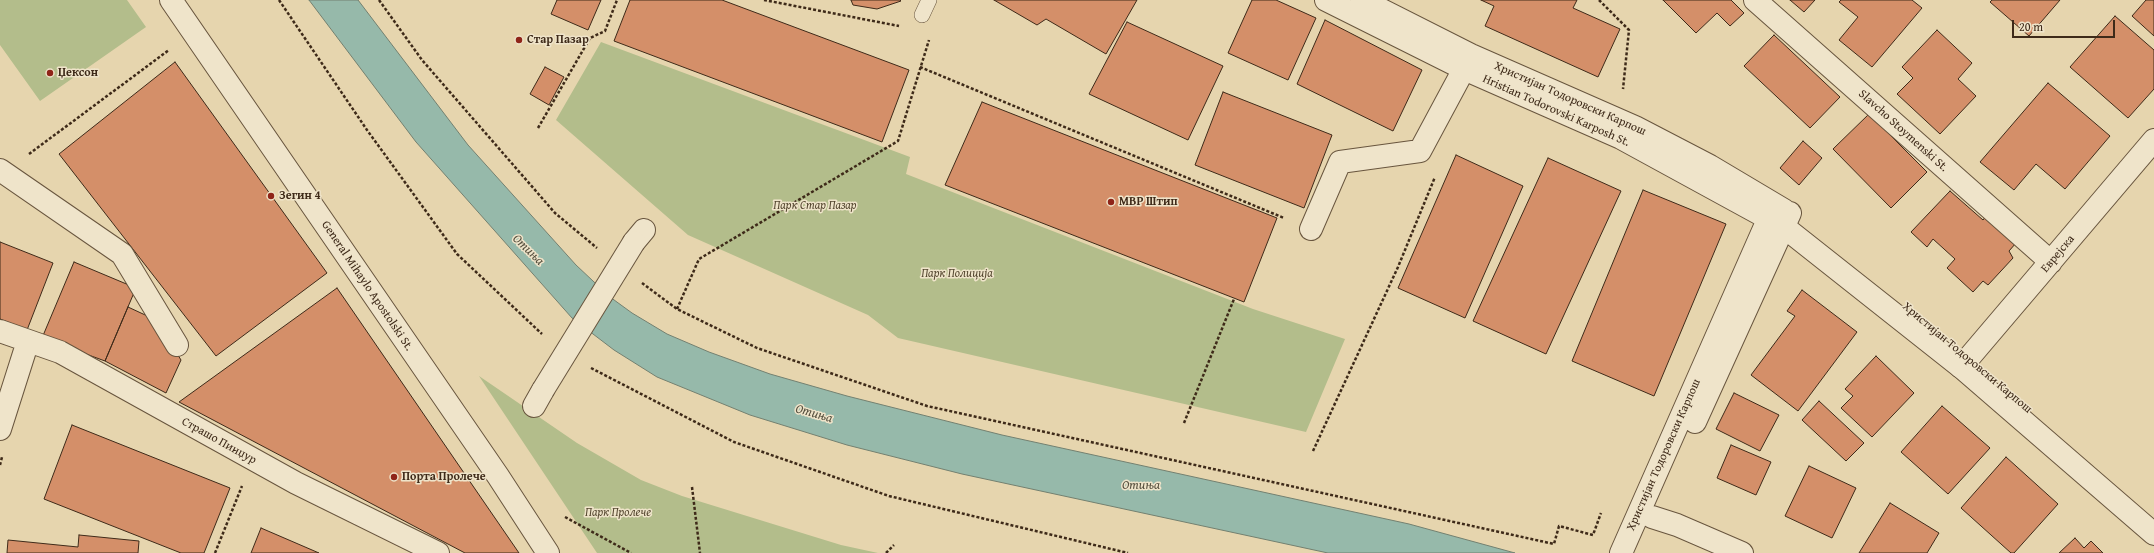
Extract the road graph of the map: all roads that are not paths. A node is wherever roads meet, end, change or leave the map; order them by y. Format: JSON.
{"nodes":[{"id":1,"x":171,"y":0,"type":"edge"},
{"id":2,"x":929,"y":0,"type":"edge"},
{"id":3,"x":1326,"y":0,"type":"edge"},
{"id":4,"x":1362,"y":0,"type":"edge"},
{"id":5,"x":1755,"y":0,"type":"edge"},
{"id":6,"x":922,"y":15,"type":"dead end"},
{"id":7,"x":1464,"y":69,"type":"junction"},
{"id":8,"x":2154,"y":140,"type":"edge"},
{"id":9,"x":2,"y":172,"type":"edge"},
{"id":10,"x":1779,"y":216,"type":"junction"},
{"id":11,"x":1311,"y":229,"type":"road end"},
{"id":12,"x":639,"y":236,"type":"dead end"},
{"id":13,"x":2050,"y":262,"type":"junction"},
{"id":14,"x":0,"y":331,"type":"edge"},
{"id":15,"x":28,"y":341,"type":"junction"},
{"id":16,"x":177,"y":345,"type":"dead end"},
{"id":17,"x":1965,"y":362,"type":"junction"},
{"id":18,"x":538,"y":398,"type":"dead end"},
{"id":19,"x":0,"y":429,"type":"edge"},
{"id":20,"x":1652,"y":517,"type":"junction"},
{"id":21,"x":2154,"y":518,"type":"edge"},
{"id":22,"x":2154,"y":534,"type":"edge"},
{"id":23,"x":1630,"y":548,"type":"edge"},
{"id":24,"x":438,"y":553,"type":"edge"},
{"id":25,"x":548,"y":553,"type":"edge"},
{"id":26,"x":1742,"y":553,"type":"edge"}],
"edges":[{"from":1,"to":25,"type":"street","name":"General Mihaylo Apostolski St."},
{"from":2,"to":6,"type":"lane"},
{"from":3,"to":7,"type":"street","name":"Hristian Todorovski Karposh St."},
{"from":4,"to":10,"type":"street","name":"Христијан Тодоровски Карпош"},
{"from":5,"to":13,"type":"street","name":"Slavcho Stoymenski St."},
{"from":7,"to":10,"type":"street","name":"Hristian Todorovski Karposh St."},
{"from":7,"to":11,"type":"street"},
{"from":8,"to":13,"type":"street","name":"Еврејска"},
{"from":9,"to":16,"type":"street"},
{"from":10,"to":17,"type":"street","name":"Hristian Todorovski Karposh St."},
{"from":10,"to":20,"type":"street"},
{"from":10,"to":23,"type":"street","name":"Христијан Тодоровски Карпош"},
{"from":12,"to":18,"type":"street","bridge":true},
{"from":13,"to":17,"type":"street","name":"Еврејска"},
{"from":14,"to":15,"type":"street","name":"Страшо Пинџур"},
{"from":15,"to":19,"type":"street"},
{"from":15,"to":24,"type":"street","name":"Страшо Пинџур"},
{"from":17,"to":21,"type":"street","name":"Христијан Тодоровски Карпош"},
{"from":17,"to":22,"type":"street","name":"Hristian Todorovski Karposh St."},
{"from":20,"to":23,"type":"street"},
{"from":20,"to":26,"type":"street"}]}
